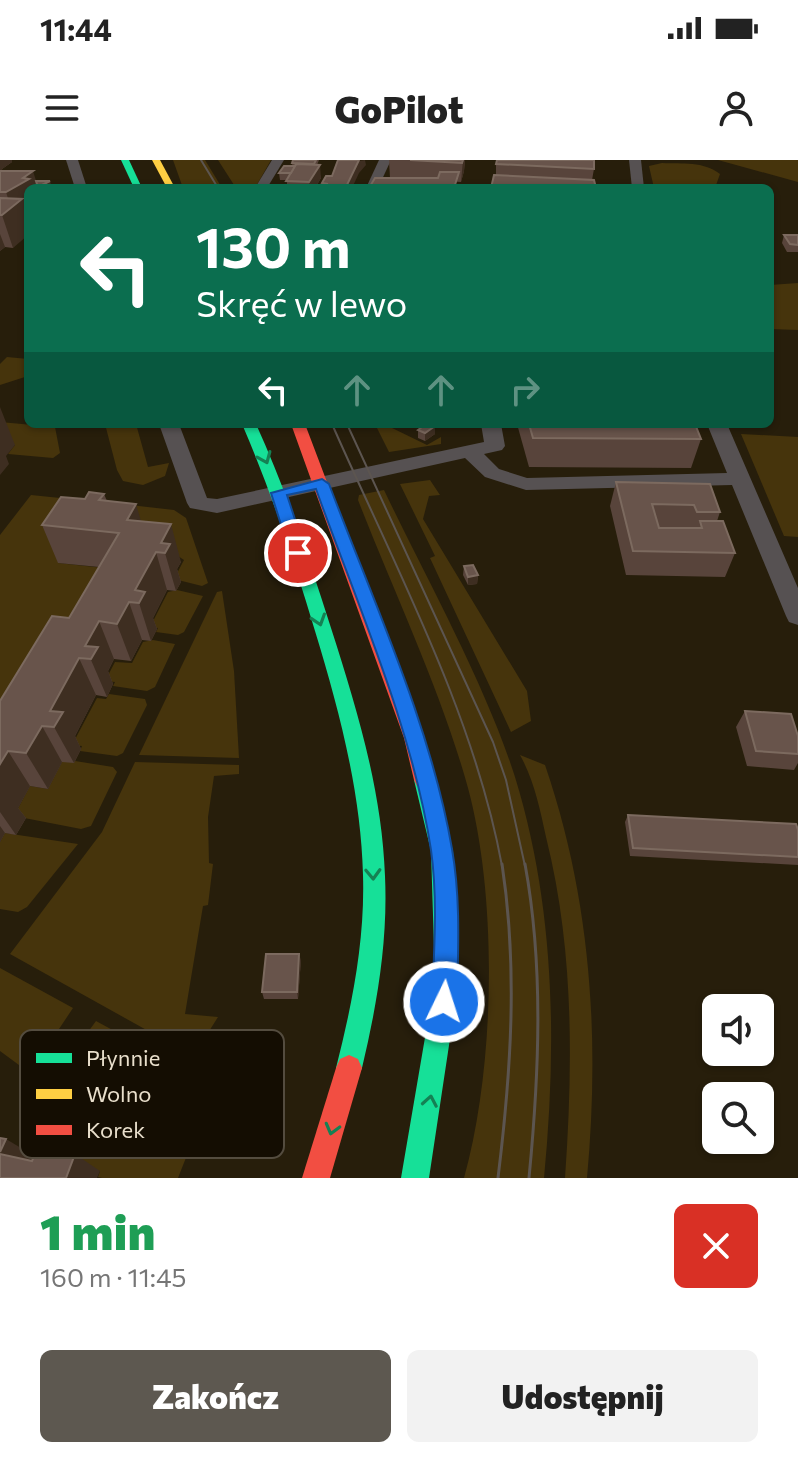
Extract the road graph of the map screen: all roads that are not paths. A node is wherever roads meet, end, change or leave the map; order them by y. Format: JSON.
{"nodes":[{"id":1,"x":72,"y":160,"type":"edge"},
{"id":2,"x":125,"y":160,"type":"edge"},
{"id":3,"x":156,"y":160,"type":"edge"},
{"id":4,"x":278,"y":160,"type":"edge"},
{"id":5,"x":385,"y":160,"type":"edge"},
{"id":6,"x":635,"y":160,"type":"edge"},
{"id":7,"x":80,"y":184,"type":"edge"},
{"id":8,"x":136,"y":184,"type":"edge"},
{"id":9,"x":169,"y":184,"type":"edge"},
{"id":10,"x":263,"y":184,"type":"edge"},
{"id":11,"x":374,"y":184,"type":"edge"},
{"id":12,"x":638,"y":184,"type":"edge"},
{"id":13,"x":170,"y":428,"type":"edge"},
{"id":14,"x":251,"y":428,"type":"edge"},
{"id":15,"x":300,"y":428,"type":"edge"},
{"id":16,"x":492,"y":428,"type":"edge"},
{"id":17,"x":719,"y":428,"type":"edge"},
{"id":18,"x":470,"y":452,"type":"junction"},
{"id":19,"x":742,"y":479,"type":"junction"},
{"id":20,"x":322,"y":484,"type":"junction"},
{"id":21,"x":278,"y":493,"type":"junction"},
{"id":22,"x":798,"y":616,"type":"edge"},
{"id":23,"x":316,"y":1178,"type":"edge"},
{"id":24,"x":415,"y":1178,"type":"edge"}],
"edges":[{"from":1,"to":7,"type":"street"},
{"from":2,"to":8,"type":"main road"},
{"from":3,"to":9,"type":"main road"},
{"from":4,"to":10,"type":"street"},
{"from":5,"to":11,"type":"street"},
{"from":6,"to":12,"type":"street"},
{"from":13,"to":21,"type":"street"},
{"from":14,"to":21,"type":"main road","one_way":true},
{"from":15,"to":20,"type":"main road"},
{"from":16,"to":18,"type":"street"},
{"from":17,"to":19,"type":"street"},
{"from":18,"to":19,"type":"street"},
{"from":18,"to":20,"type":"street"},
{"from":19,"to":22,"type":"street"},
{"from":20,"to":21,"type":"street"},
{"from":24,"to":20,"type":"main road","one_way":true},
{"from":21,"to":23,"type":"main road","one_way":true}]}
